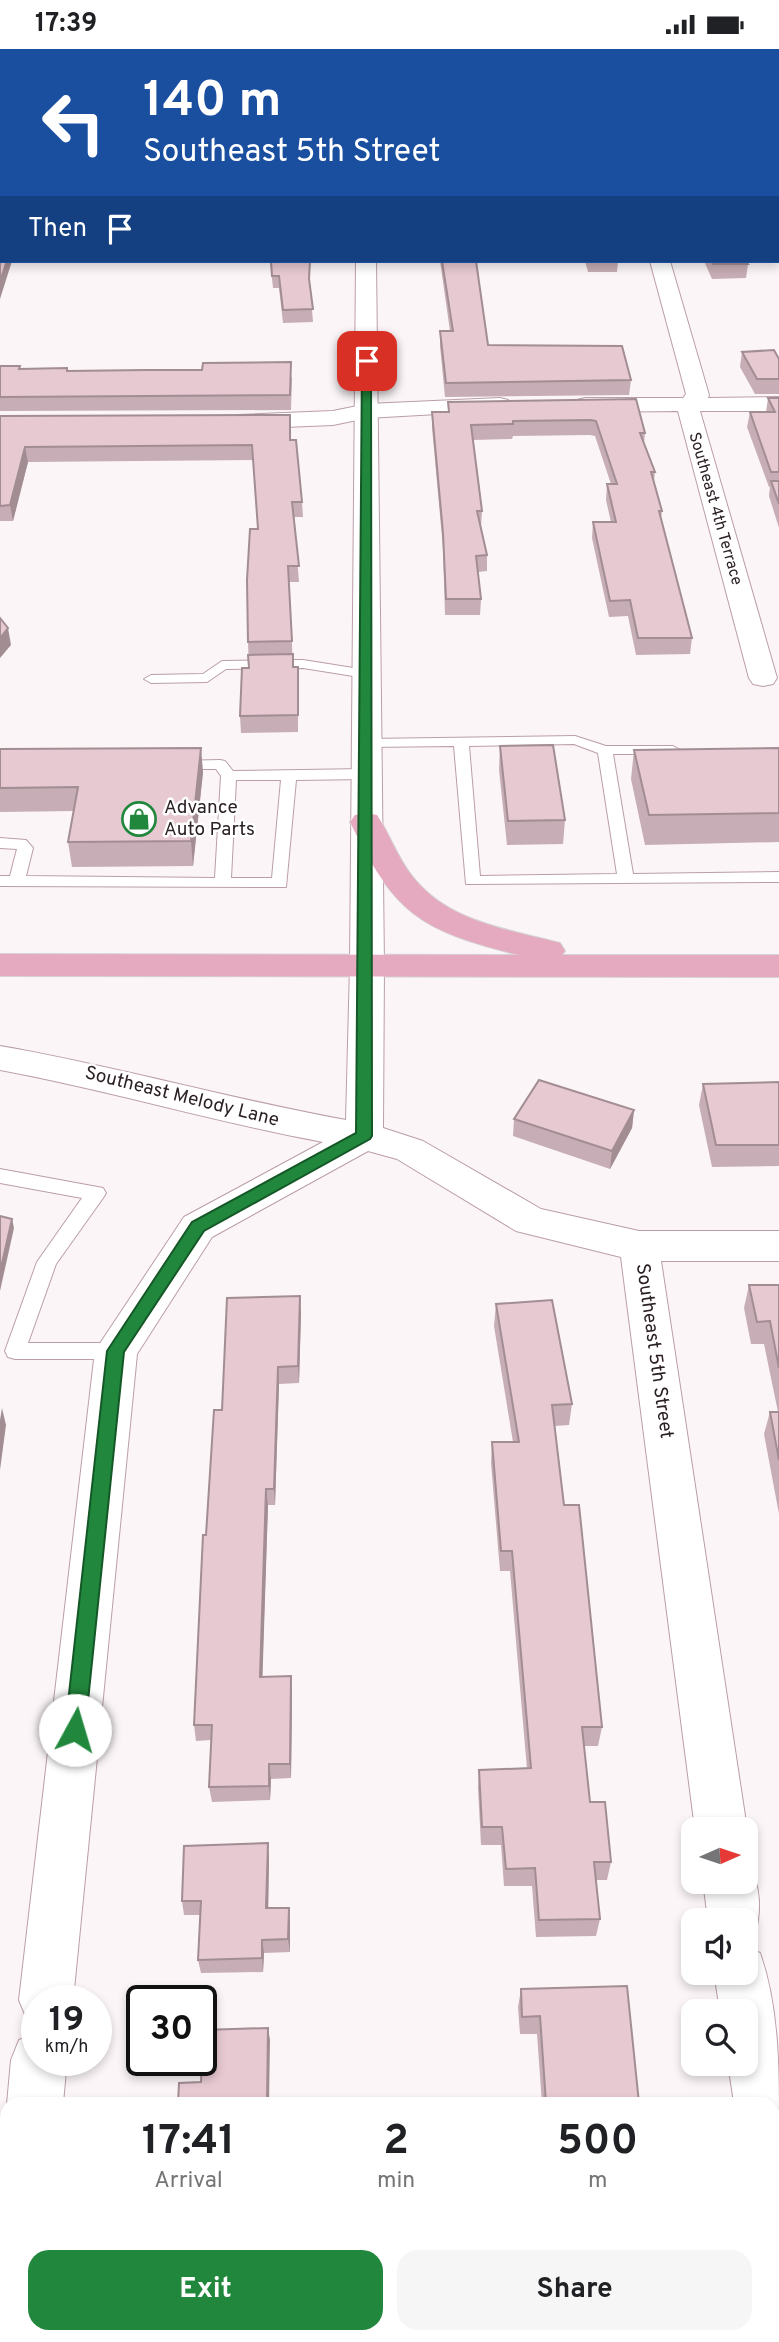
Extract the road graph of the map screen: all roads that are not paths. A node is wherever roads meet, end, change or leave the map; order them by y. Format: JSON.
{"nodes":[{"id":1,"x":366,"y":263,"type":"edge"},
{"id":2,"x":661,"y":263,"type":"edge"},
{"id":3,"x":779,"y":404,"type":"edge"},
{"id":4,"x":527,"y":405,"type":"edge"},
{"id":5,"x":568,"y":405,"type":"edge"},
{"id":6,"x":689,"y":405,"type":"junction"},
{"id":7,"x":367,"y":411,"type":"junction"},
{"id":8,"x":224,"y":422,"type":"edge"},
{"id":9,"x":366,"y":674,"type":"junction"},
{"id":10,"x":763,"y":678,"type":"dead end"},
{"id":11,"x":151,"y":679,"type":"dead end"},
{"id":12,"x":461,"y":742,"type":"junction"},
{"id":13,"x":367,"y":743,"type":"junction"},
{"id":14,"x":605,"y":750,"type":"junction"},
{"id":15,"x":685,"y":750,"type":"edge"},
{"id":16,"x":165,"y":765,"type":"edge"},
{"id":17,"x":366,"y":774,"type":"junction"},
{"id":18,"x":289,"y":775,"type":"junction"},
{"id":19,"x":229,"y":776,"type":"junction"},
{"id":20,"x":366,"y":821,"type":"junction"},
{"id":21,"x":0,"y":843,"type":"edge"},
{"id":22,"x":779,"y":877,"type":"edge"},
{"id":23,"x":626,"y":879,"type":"junction"},
{"id":24,"x":0,"y":881,"type":"edge"},
{"id":25,"x":17,"y":881,"type":"junction"},
{"id":26,"x":223,"y":882,"type":"junction"},
{"id":27,"x":0,"y":965,"type":"edge"},
{"id":28,"x":367,"y":966,"type":"junction"},
{"id":29,"x":607,"y":966,"type":"junction"},
{"id":30,"x":779,"y":966,"type":"edge"},
{"id":31,"x":0,"y":1058,"type":"edge"},
{"id":32,"x":364,"y":1136,"type":"junction"},
{"id":33,"x":0,"y":1176,"type":"edge"},
{"id":34,"x":639,"y":1246,"type":"junction"},
{"id":35,"x":779,"y":1246,"type":"edge"},
{"id":36,"x":116,"y":1351,"type":"junction"},
{"id":37,"x":8,"y":1353,"type":"edge"},
{"id":38,"x":720,"y":1817,"type":"edge"},
{"id":39,"x":48,"y":1985,"type":"edge"},
{"id":40,"x":758,"y":2045,"type":"edge"},
{"id":41,"x":38,"y":2076,"type":"edge"},
{"id":42,"x":36,"y":2097,"type":"edge"},
{"id":43,"x":762,"y":2097,"type":"edge"}],
"edges":[{"from":1,"to":7,"type":"street"},
{"from":2,"to":6,"type":"street","name":"Southeast 4th Terrace"},
{"from":3,"to":6,"type":"street"},
{"from":4,"to":7,"type":"street"},
{"from":5,"to":6,"type":"street"},
{"from":6,"to":10,"type":"street","name":"Southeast 4th Terrace"},
{"from":7,"to":8,"type":"street"},
{"from":7,"to":9,"type":"street"},
{"from":9,"to":11,"type":"lane"},
{"from":9,"to":13,"type":"street"},
{"from":12,"to":13,"type":"lane"},
{"from":12,"to":14,"type":"lane"},
{"from":12,"to":23,"type":"lane"},
{"from":13,"to":17,"type":"street"},
{"from":14,"to":15,"type":"lane"},
{"from":14,"to":23,"type":"lane"},
{"from":16,"to":19,"type":"lane"},
{"from":17,"to":18,"type":"lane"},
{"from":17,"to":20,"type":"street"},
{"from":18,"to":19,"type":"lane"},
{"from":18,"to":26,"type":"lane"},
{"from":19,"to":26,"type":"lane"},
{"from":20,"to":28,"type":"street"},
{"from":20,"to":29,"type":"main road"},
{"from":21,"to":25,"type":"lane"},
{"from":22,"to":23,"type":"lane"},
{"from":24,"to":25,"type":"lane"},
{"from":25,"to":26,"type":"lane"},
{"from":27,"to":28,"type":"main road"},
{"from":28,"to":29,"type":"main road"},
{"from":28,"to":32,"type":"street"},
{"from":29,"to":30,"type":"main road"},
{"from":31,"to":32,"type":"street","name":"Southeast Melody Lane"},
{"from":32,"to":34,"type":"street","name":"Southeast 5th Street"},
{"from":32,"to":36,"type":"street"},
{"from":33,"to":37,"type":"lane"},
{"from":34,"to":35,"type":"street"},
{"from":34,"to":38,"type":"street","name":"Southeast 5th Street"},
{"from":36,"to":37,"type":"lane"},
{"from":36,"to":39,"type":"street"},
{"from":40,"to":43,"type":"street"},
{"from":41,"to":42,"type":"street"}]}
